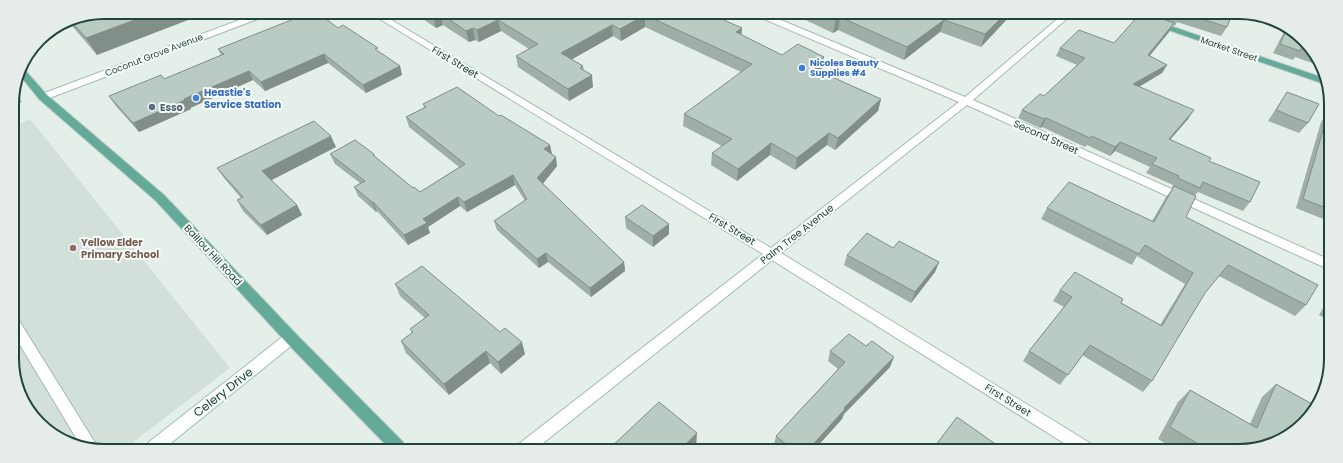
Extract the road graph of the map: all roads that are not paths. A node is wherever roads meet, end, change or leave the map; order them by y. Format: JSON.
{"nodes":[{"id":1,"x":249,"y":19,"type":"edge"},
{"id":2,"x":384,"y":19,"type":"edge"},
{"id":3,"x":771,"y":19,"type":"edge"},
{"id":4,"x":1062,"y":19,"type":"edge"},
{"id":5,"x":1141,"y":19,"type":"edge"},
{"id":6,"x":25,"y":75,"type":"edge"},
{"id":7,"x":1320,"y":80,"type":"edge"},
{"id":8,"x":43,"y":97,"type":"junction"},
{"id":9,"x":966,"y":101,"type":"junction"},
{"id":10,"x":772,"y":254,"type":"junction"},
{"id":11,"x":1324,"y":262,"type":"edge"},
{"id":12,"x":19,"y":333,"type":"edge"},
{"id":13,"x":291,"y":338,"type":"junction"},
{"id":14,"x":85,"y":442,"type":"edge"},
{"id":15,"x":157,"y":444,"type":"edge"},
{"id":16,"x":394,"y":444,"type":"edge"},
{"id":17,"x":530,"y":444,"type":"edge"},
{"id":18,"x":1078,"y":444,"type":"edge"}],
"edges":[{"from":1,"to":8,"type":"street","name":"Coconut Grove Avenue"},
{"from":2,"to":10,"type":"street","name":"First Street"},
{"from":3,"to":9,"type":"street","name":"Second Street"},
{"from":4,"to":9,"type":"street","name":"Palm Tree Avenue"},
{"from":5,"to":7,"type":"main road","name":"Market Street"},
{"from":6,"to":8,"type":"main road","name":"Baillou Hill Road"},
{"from":8,"to":13,"type":"main road","name":"Baillou Hill Road"},
{"from":9,"to":10,"type":"street","name":"Palm Tree Avenue"},
{"from":9,"to":11,"type":"street","name":"Second Street"},
{"from":10,"to":17,"type":"street","name":"Palm Tree Avenue"},
{"from":10,"to":18,"type":"street","name":"First Street"},
{"from":12,"to":14,"type":"street"},
{"from":13,"to":15,"type":"street","name":"Celery Drive"},
{"from":13,"to":16,"type":"main road","name":"Baillou Hill Road"}]}
